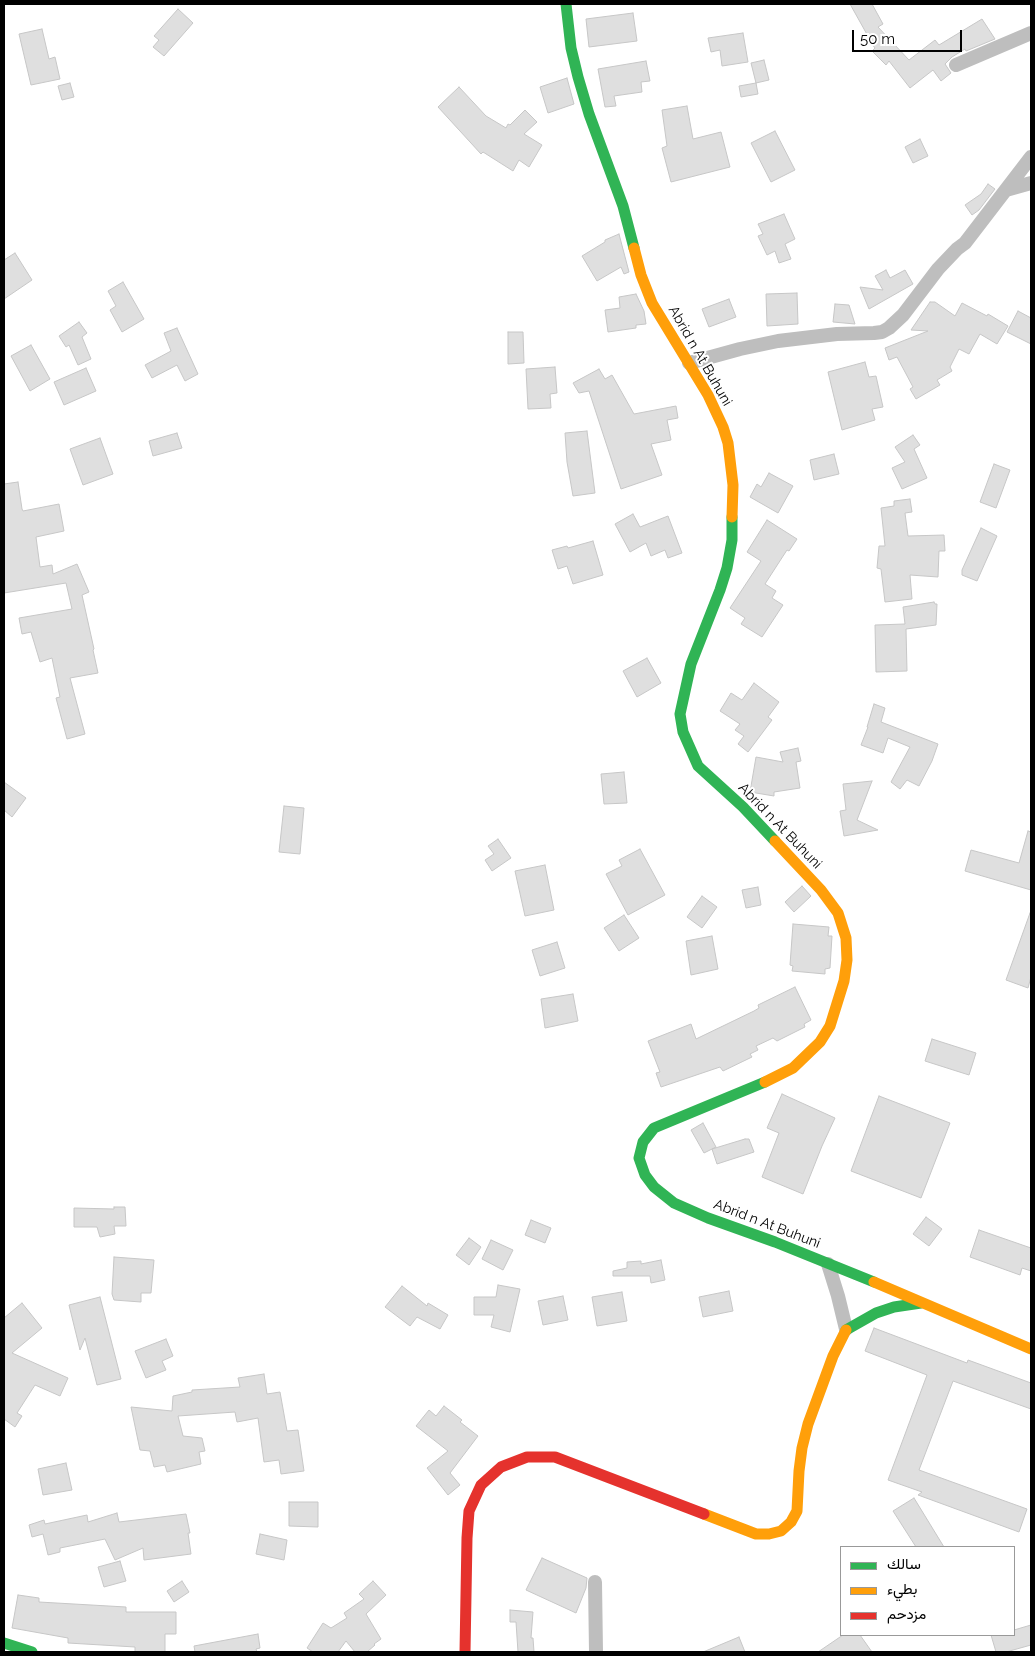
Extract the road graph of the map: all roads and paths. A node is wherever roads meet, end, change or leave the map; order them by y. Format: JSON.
{"nodes":[{"id":1,"x":566,"y":4,"type":"edge"},
{"id":2,"x":1031,"y":33,"type":"edge"},
{"id":3,"x":956,"y":65,"type":"dead end"},
{"id":4,"x":1031,"y":157,"type":"edge"},
{"id":5,"x":1031,"y":184,"type":"edge"},
{"id":6,"x":1006,"y":190,"type":"junction"},
{"id":7,"x":689,"y":363,"type":"junction"},
{"id":8,"x":828,"y":1264,"type":"junction"},
{"id":9,"x":925,"y":1303,"type":"junction"},
{"id":10,"x":846,"y":1329,"type":"junction"},
{"id":11,"x":1031,"y":1349,"type":"edge"},
{"id":12,"x":595,"y":1582,"type":"dead end"},
{"id":13,"x":4,"y":1642,"type":"edge"},
{"id":14,"x":32,"y":1652,"type":"edge"},
{"id":15,"x":465,"y":1652,"type":"edge"},
{"id":16,"x":596,"y":1652,"type":"edge"}],
"edges":[{"from":1,"to":7,"type":"street","name":"Abrid n At Buhuni"},
{"from":2,"to":3,"type":"street"},
{"from":4,"to":6,"type":"street"},
{"from":5,"to":6,"type":"street"},
{"from":6,"to":7,"type":"street"},
{"from":7,"to":8,"type":"street","name":"Abrid n At Buhuni"},
{"from":8,"to":9,"type":"street","name":"Abrid n At Buhuni"},
{"from":8,"to":10,"type":"street"},
{"from":9,"to":10,"type":"street"},
{"from":9,"to":11,"type":"street","name":"Abrid n At Buhuni"},
{"from":10,"to":15,"type":"street"},
{"from":12,"to":16,"type":"street"},
{"from":13,"to":14,"type":"street"}]}
